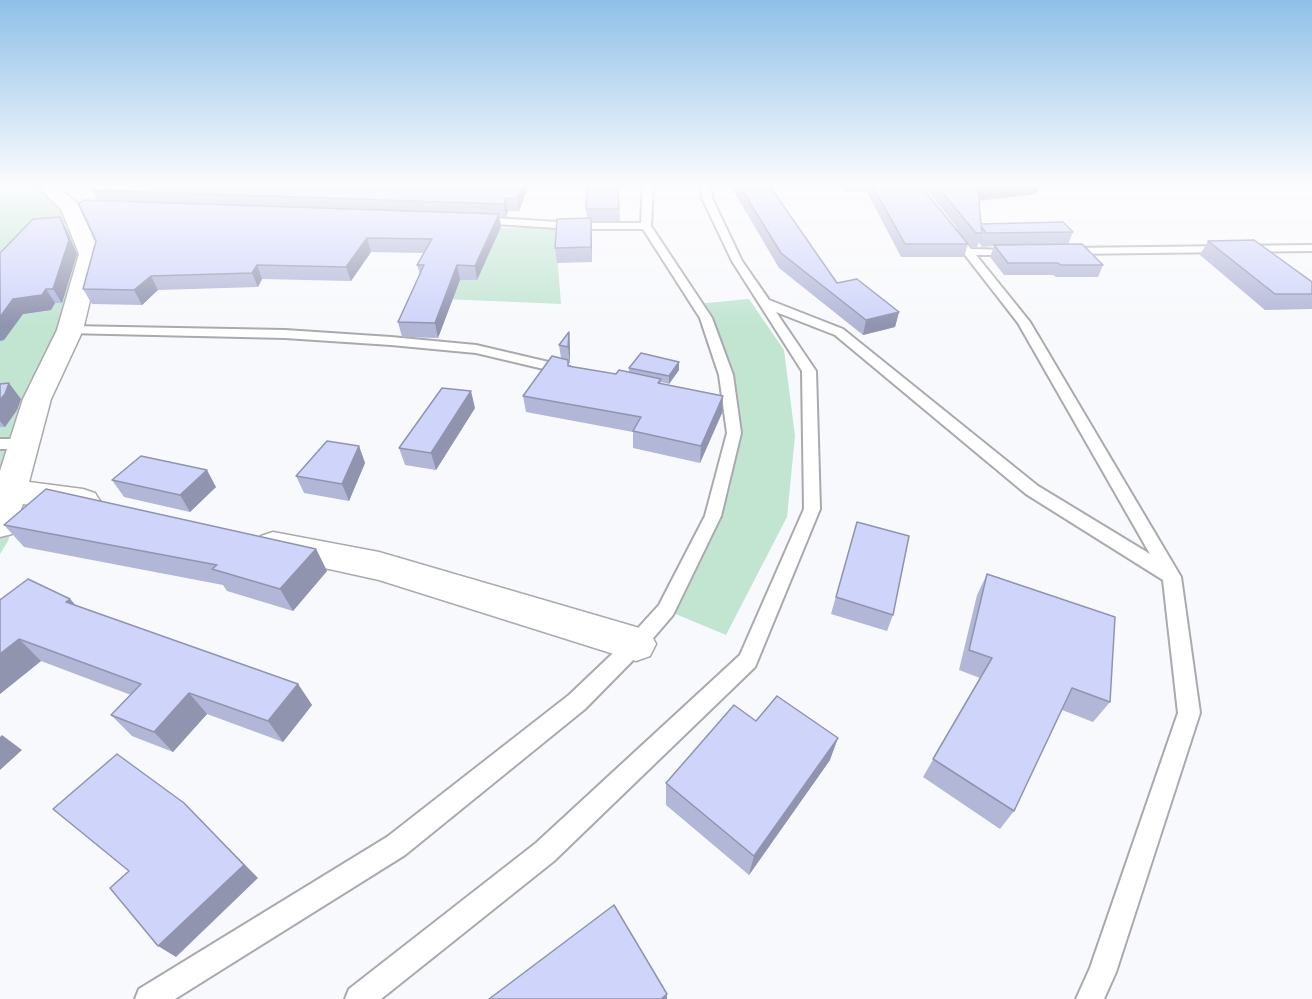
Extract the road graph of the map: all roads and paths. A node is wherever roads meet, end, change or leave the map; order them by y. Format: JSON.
{"nodes":[{"id":1,"x":83,"y":232,"type":"edge"},
{"id":2,"x":650,"y":232,"type":"edge"},
{"id":3,"x":723,"y":232,"type":"edge"},
{"id":4,"x":952,"y":232,"type":"edge"},
{"id":5,"x":1312,"y":248,"type":"edge"},
{"id":6,"x":1051,"y":251,"type":"edge"},
{"id":7,"x":968,"y":252,"type":"junction"},
{"id":8,"x":1028,"y":252,"type":"edge"},
{"id":9,"x":765,"y":303,"type":"junction"},
{"id":10,"x":70,"y":330,"type":"junction"},
{"id":11,"x":575,"y":372,"type":"edge"},
{"id":12,"x":12,"y":444,"type":"edge"},
{"id":13,"x":10,"y":491,"type":"junction"},
{"id":14,"x":113,"y":508,"type":"edge"},
{"id":15,"x":0,"y":525,"type":"edge"},
{"id":16,"x":239,"y":537,"type":"edge"},
{"id":17,"x":1172,"y":577,"type":"junction"},
{"id":18,"x":636,"y":644,"type":"junction"},
{"id":19,"x":148,"y":999,"type":"edge"},
{"id":20,"x":358,"y":999,"type":"edge"},
{"id":21,"x":1090,"y":999,"type":"edge"}],
"edges":[{"from":1,"to":10,"type":"street"},
{"from":2,"to":18,"type":"lane"},
{"from":3,"to":9,"type":"lane"},
{"from":4,"to":7,"type":"lane"},
{"from":5,"to":6,"type":"lane"},
{"from":7,"to":8,"type":"lane"},
{"from":7,"to":17,"type":"lane"},
{"from":9,"to":17,"type":"lane"},
{"from":9,"to":20,"type":"lane"},
{"from":10,"to":11,"type":"lane"},
{"from":10,"to":12,"type":"street"},
{"from":12,"to":13,"type":"street"},
{"from":13,"to":14,"type":"street"},
{"from":13,"to":15,"type":"street"},
{"from":16,"to":18,"type":"street"},
{"from":17,"to":21,"type":"lane"},
{"from":18,"to":19,"type":"lane"}]}
